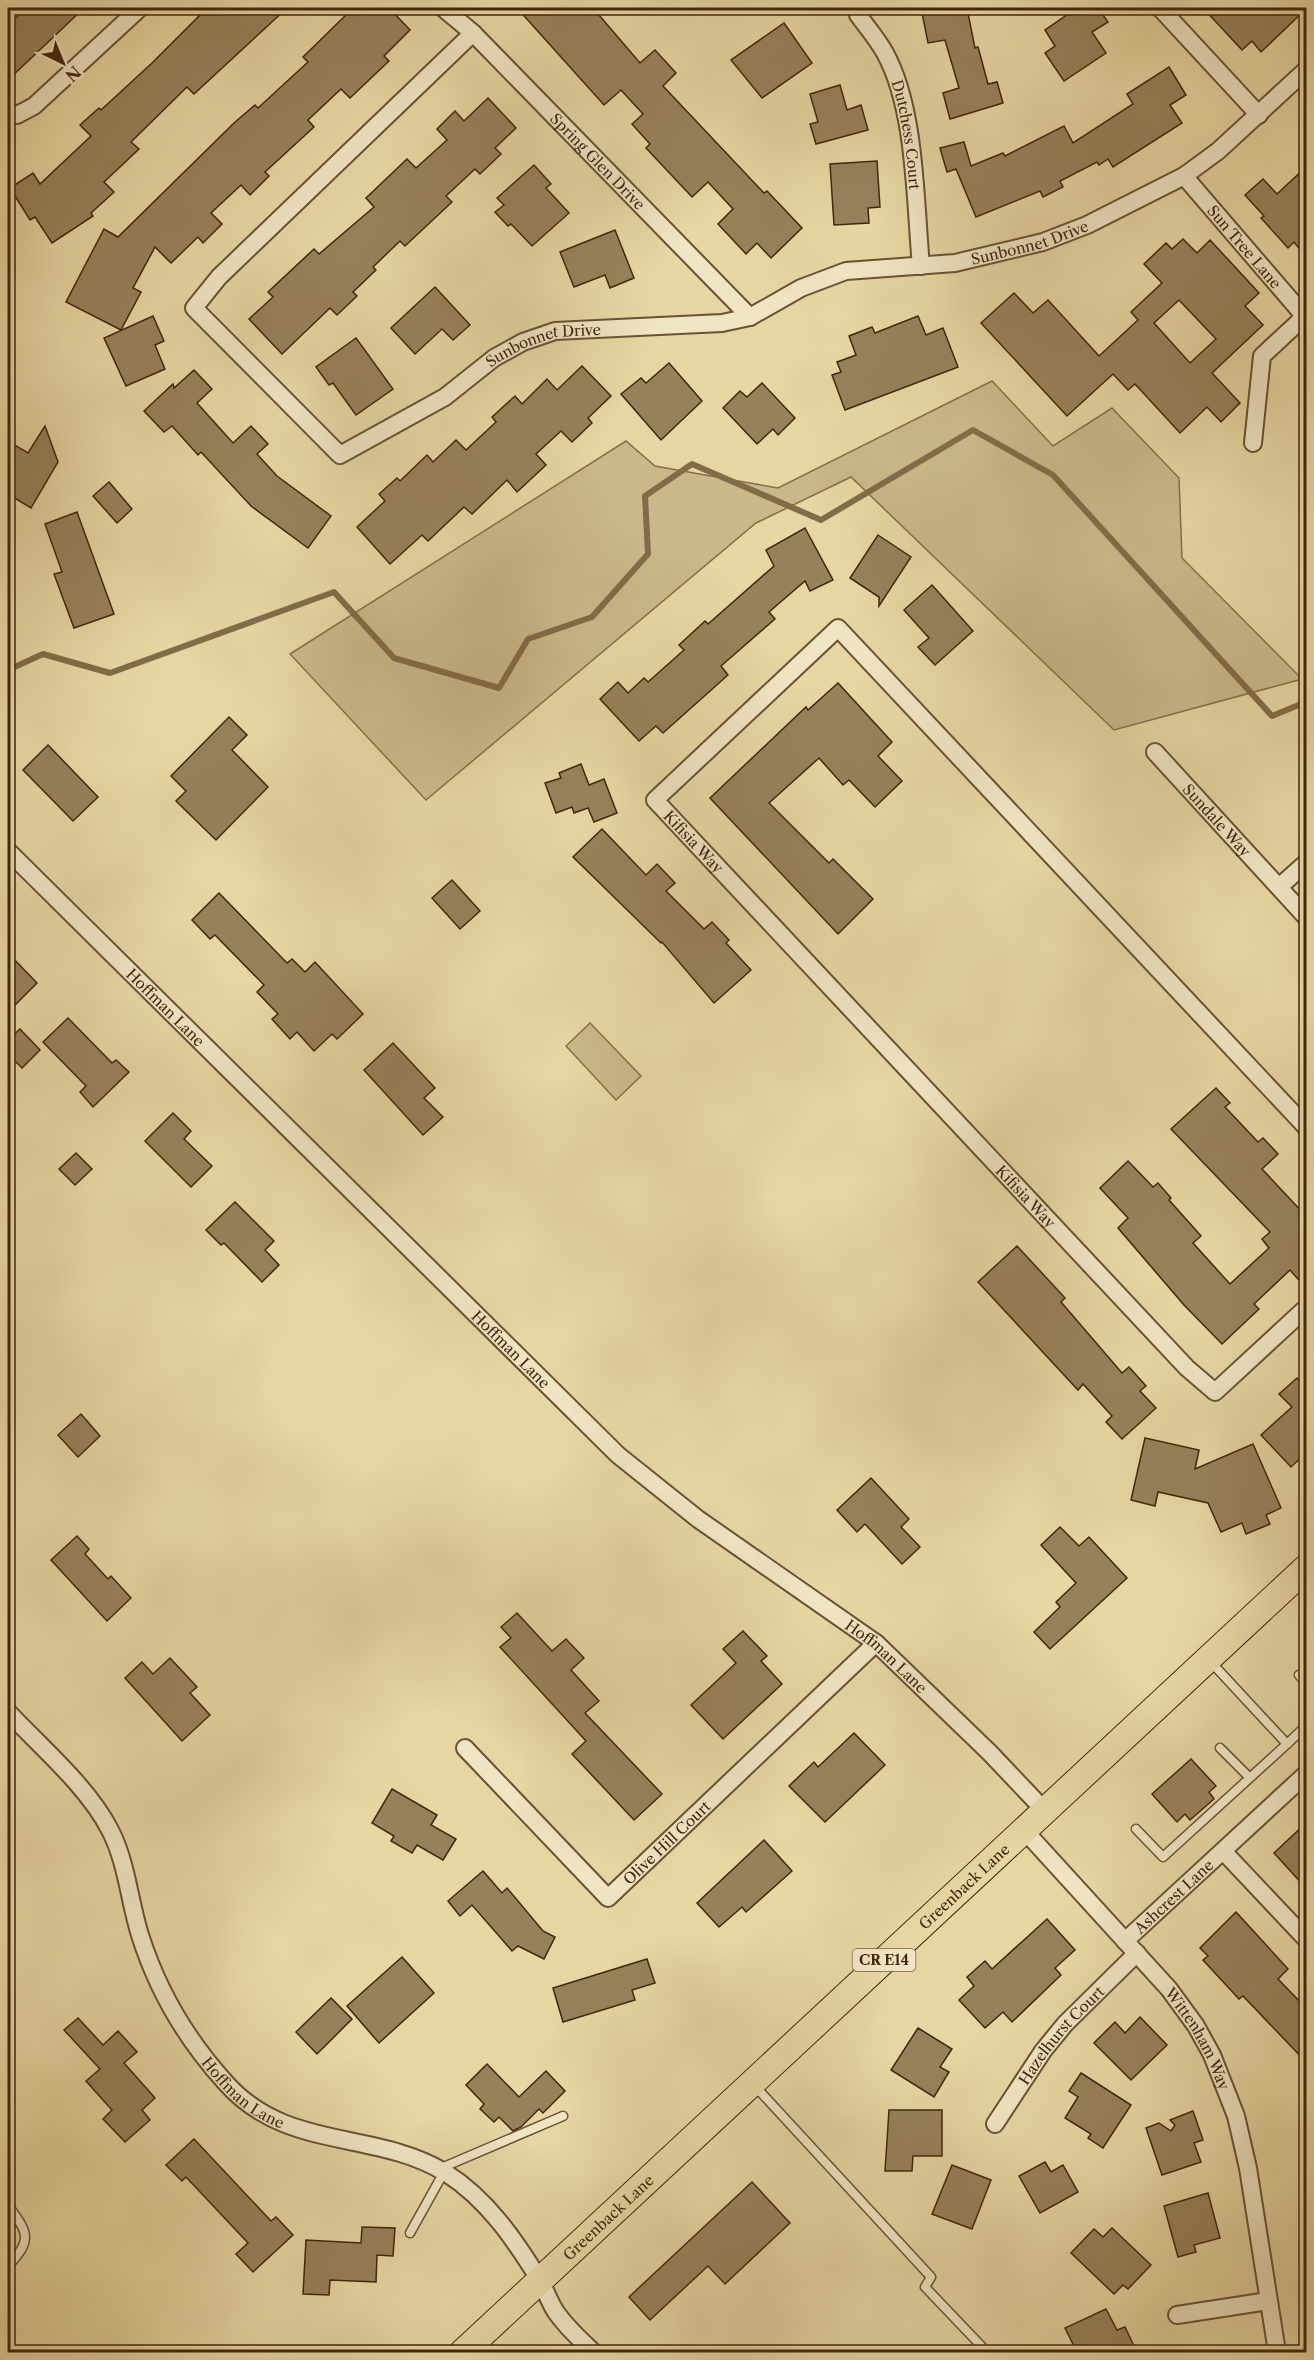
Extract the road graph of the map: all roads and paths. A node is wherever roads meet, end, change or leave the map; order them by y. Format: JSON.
{"nodes":[{"id":1,"x":140,"y":8,"type":"edge"},
{"id":2,"x":443,"y":8,"type":"edge"},
{"id":3,"x":1160,"y":8,"type":"edge"},
{"id":4,"x":858,"y":15,"type":"dead end"},
{"id":5,"x":474,"y":33,"type":"junction"},
{"id":6,"x":1306,"y":70,"type":"edge"},
{"id":7,"x":8,"y":111,"type":"edge"},
{"id":8,"x":1258,"y":115,"type":"junction"},
{"id":9,"x":1184,"y":176,"type":"junction"},
{"id":10,"x":921,"y":266,"type":"junction"},
{"id":11,"x":750,"y":317,"type":"junction"},
{"id":12,"x":1306,"y":317,"type":"edge"},
{"id":13,"x":1253,"y":443,"type":"dead end"},
{"id":14,"x":1155,"y":752,"type":"dead end"},
{"id":15,"x":8,"y":851,"type":"edge"},
{"id":16,"x":1306,"y":863,"type":"edge"},
{"id":17,"x":1279,"y":887,"type":"junction"},
{"id":18,"x":1306,"y":917,"type":"edge"},
{"id":19,"x":1306,"y":1126,"type":"edge"},
{"id":20,"x":1306,"y":1308,"type":"edge"},
{"id":21,"x":1306,"y":1568,"type":"edge"},
{"id":22,"x":876,"y":1643,"type":"junction"},
{"id":23,"x":1208,"y":1659,"type":"junction"},
{"id":24,"x":1299,"y":1675,"type":"dead end"},
{"id":25,"x":1306,"y":1683,"type":"edge"},
{"id":26,"x":8,"y":1712,"type":"edge"},
{"id":27,"x":1306,"y":1726,"type":"edge"},
{"id":28,"x":1287,"y":1744,"type":"junction"},
{"id":29,"x":465,"y":1748,"type":"dead end"},
{"id":30,"x":1220,"y":1748,"type":"dead end"},
{"id":31,"x":1306,"y":1774,"type":"edge"},
{"id":32,"x":1249,"y":1777,"type":"junction"},
{"id":33,"x":1044,"y":1810,"type":"junction"},
{"id":34,"x":1136,"y":1829,"type":"dead end"},
{"id":35,"x":1024,"y":1830,"type":"junction"},
{"id":36,"x":1222,"y":1851,"type":"junction"},
{"id":37,"x":1306,"y":1939,"type":"edge"},
{"id":38,"x":1125,"y":1941,"type":"junction"},
{"id":39,"x":1137,"y":1953,"type":"junction"},
{"id":40,"x":752,"y":2084,"type":"junction"},
{"id":41,"x":563,"y":2116,"type":"dead end"},
{"id":42,"x":995,"y":2124,"type":"dead end"},
{"id":43,"x":441,"y":2171,"type":"junction"},
{"id":44,"x":8,"y":2205,"type":"edge"},
{"id":45,"x":410,"y":2233,"type":"dead end"},
{"id":46,"x":8,"y":2265,"type":"edge"},
{"id":47,"x":540,"y":2281,"type":"junction"},
{"id":48,"x":1268,"y":2301,"type":"junction"},
{"id":49,"x":1177,"y":2315,"type":"dead end"},
{"id":50,"x":463,"y":2352,"type":"edge"},
{"id":51,"x":593,"y":2352,"type":"edge"},
{"id":52,"x":987,"y":2352,"type":"edge"},
{"id":53,"x":1277,"y":2352,"type":"edge"}],
"edges":[{"from":1,"to":7,"type":"street"},
{"from":2,"to":5,"type":"street","name":"Spring Glen Drive"},
{"from":3,"to":8,"type":"street"},
{"from":4,"to":10,"type":"street","name":"Dutchess Court"},
{"from":5,"to":11,"type":"street","name":"Spring Glen Drive"},
{"from":5,"to":11,"type":"street","name":"Sunbonnet Drive"},
{"from":6,"to":8,"type":"street","name":"Sunbonnet Drive"},
{"from":8,"to":9,"type":"street","name":"Sunbonnet Drive"},
{"from":9,"to":10,"type":"street","name":"Sunbonnet Drive"},
{"from":9,"to":12,"type":"street","name":"Sun Tree Lane"},
{"from":10,"to":11,"type":"street","name":"Sunbonnet Drive"},
{"from":12,"to":13,"type":"street","name":"Sun Tree Lane"},
{"from":14,"to":17,"type":"street","name":"Sundale Way"},
{"from":15,"to":22,"type":"street","name":"Hoffman Lane"},
{"from":16,"to":17,"type":"street"},
{"from":17,"to":18,"type":"street","name":"Sundale Way"},
{"from":19,"to":20,"type":"street","name":"Kifisia Way"},
{"from":21,"to":23,"type":"main road","name":"Greenback Lane","number":"CR E14"},
{"from":22,"to":29,"type":"street","name":"Olive Hill Court"},
{"from":22,"to":33,"type":"street","name":"Hoffman Lane"},
{"from":23,"to":28,"type":"lane"},
{"from":23,"to":33,"type":"main road","name":"Greenback Lane","number":"CR E14"},
{"from":24,"to":25,"type":"lane"},
{"from":26,"to":43,"type":"street","name":"Hoffman Lane"},
{"from":27,"to":28,"type":"lane"},
{"from":28,"to":32,"type":"lane"},
{"from":30,"to":32,"type":"lane"},
{"from":31,"to":36,"type":"street","name":"Ashcrest Lane"},
{"from":32,"to":34,"type":"lane"},
{"from":33,"to":35,"type":"main road","name":"Greenback Lane","number":"CR E14"},
{"from":35,"to":38,"type":"street","name":"Wittenham Way"},
{"from":35,"to":40,"type":"main road","name":"Greenback Lane","number":"CR E14"},
{"from":36,"to":37,"type":"street","name":"Ashcrest Lane"},
{"from":36,"to":38,"type":"street","name":"Ashcrest Lane"},
{"from":38,"to":39,"type":"street","name":"Wittenham Way"},
{"from":39,"to":42,"type":"street","name":"Hazelhurst Court"},
{"from":39,"to":48,"type":"street","name":"Wittenham Way"},
{"from":40,"to":47,"type":"main road","name":"Greenback Lane","number":"CR E14"},
{"from":40,"to":52,"type":"lane"},
{"from":41,"to":43,"type":"lane"},
{"from":43,"to":45,"type":"lane"},
{"from":43,"to":47,"type":"street","name":"Hoffman Lane"},
{"from":44,"to":46,"type":"lane"},
{"from":47,"to":50,"type":"main road","name":"Greenback Lane","number":"CR E14"},
{"from":47,"to":51,"type":"street","name":"Hoffman Lane"},
{"from":48,"to":49,"type":"street"},
{"from":48,"to":53,"type":"street","name":"Wittenham Way"}]}
